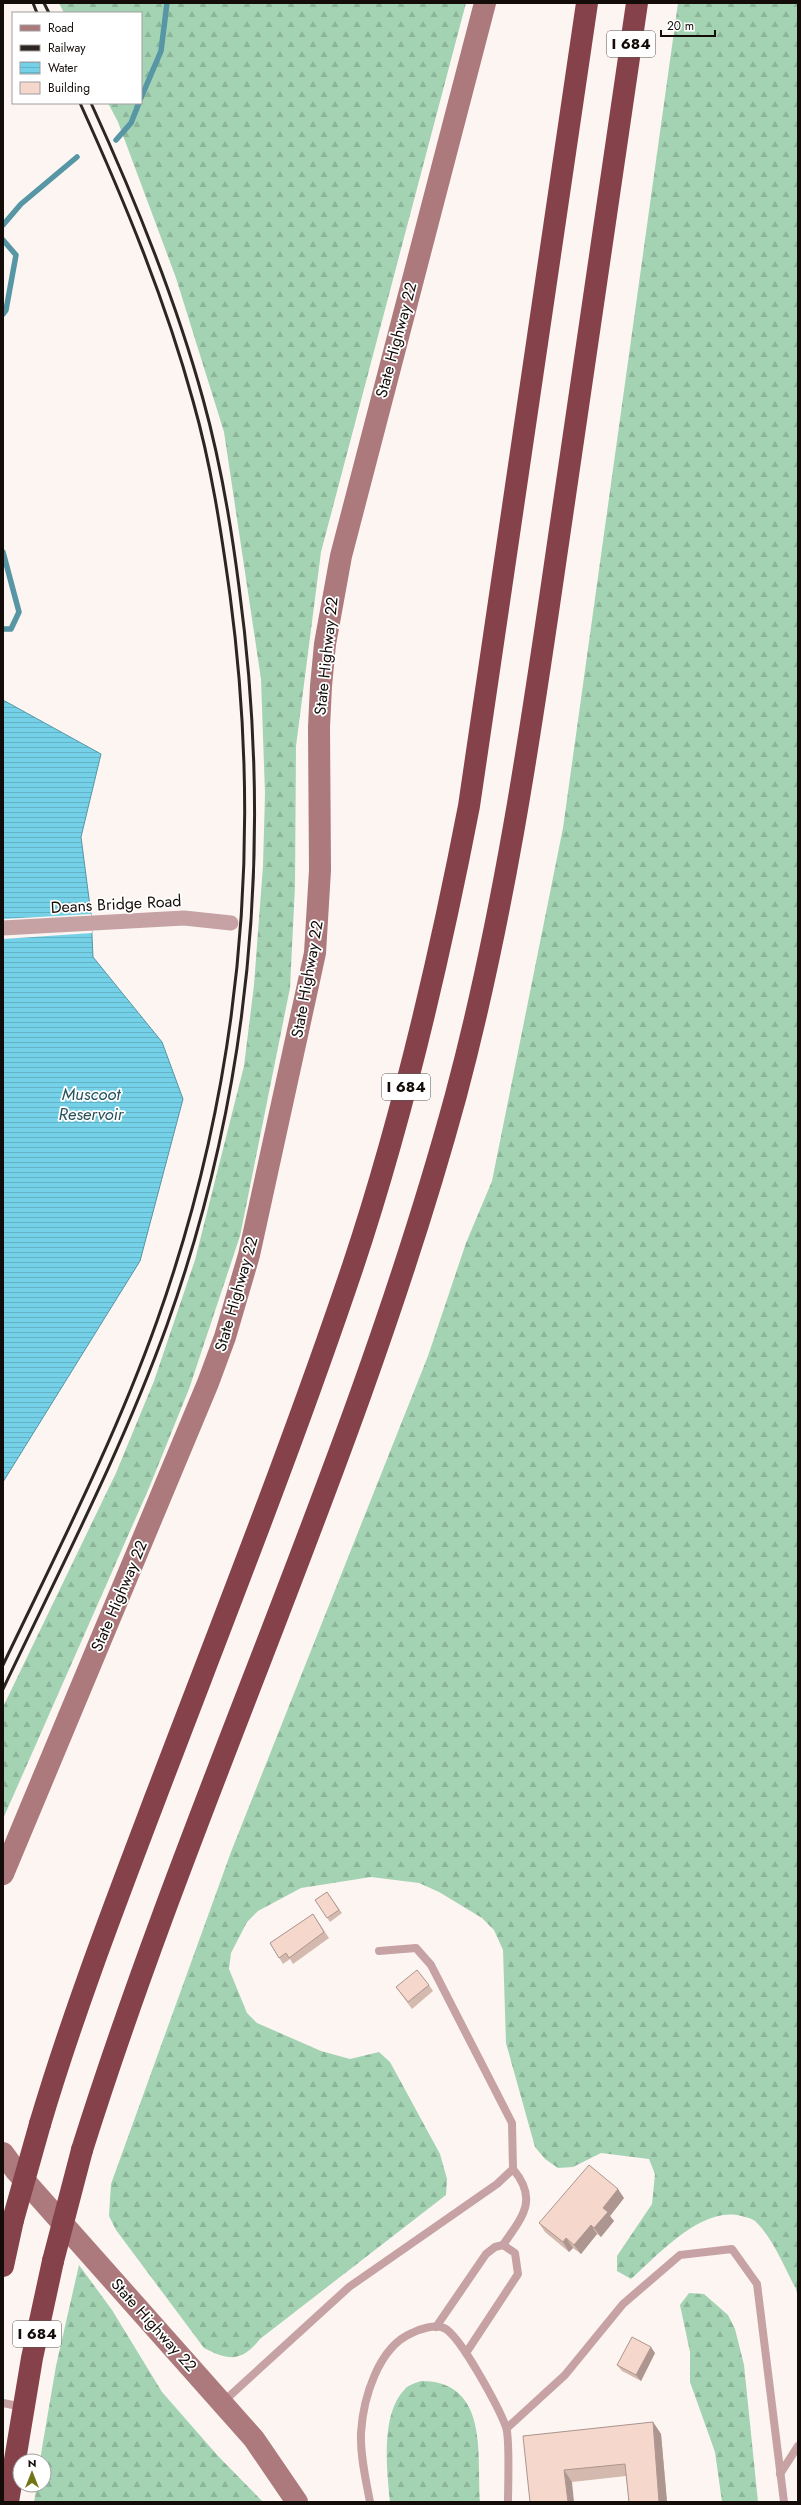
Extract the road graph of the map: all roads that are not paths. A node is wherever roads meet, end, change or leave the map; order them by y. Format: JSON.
{"nodes":[{"id":1,"x":485,"y":3,"type":"edge"},
{"id":2,"x":587,"y":3,"type":"edge"},
{"id":3,"x":637,"y":3,"type":"edge"},
{"id":4,"x":231,"y":923,"type":"dead end"},
{"id":5,"x":3,"y":928,"type":"edge"},
{"id":6,"x":3,"y":1874,"type":"edge"},
{"id":7,"x":379,"y":1951,"type":"dead end"},
{"id":8,"x":3,"y":2153,"type":"edge"},
{"id":9,"x":513,"y":2169,"type":"junction"},
{"id":10,"x":503,"y":2246,"type":"junction"},
{"id":11,"x":3,"y":2266,"type":"edge"},
{"id":12,"x":436,"y":2328,"type":"junction"},
{"id":13,"x":466,"y":2353,"type":"junction"},
{"id":14,"x":223,"y":2403,"type":"junction"},
{"id":15,"x":13,"y":2405,"type":"edge"},
{"id":16,"x":507,"y":2428,"type":"junction"},
{"id":17,"x":798,"y":2446,"type":"edge"},
{"id":18,"x":780,"y":2474,"type":"junction"},
{"id":19,"x":8,"y":2502,"type":"edge"},
{"id":20,"x":297,"y":2502,"type":"edge"},
{"id":21,"x":370,"y":2502,"type":"edge"},
{"id":22,"x":508,"y":2502,"type":"edge"},
{"id":23,"x":784,"y":2502,"type":"edge"}],
"edges":[{"from":1,"to":6,"type":"main road","name":"State Highway 22"},
{"from":2,"to":11,"type":"highway","number":"I 684","bridge":true},
{"from":3,"to":15,"type":"highway","number":"I 684","bridge":true},
{"from":4,"to":5,"type":"street","name":"Deans Bridge Road"},
{"from":7,"to":9,"type":"lane"},
{"from":8,"to":14,"type":"main road","name":"State Highway 22"},
{"from":9,"to":10,"type":"lane"},
{"from":9,"to":14,"type":"lane"},
{"from":10,"to":12,"type":"lane"},
{"from":10,"to":13,"type":"lane"},
{"from":12,"to":13,"type":"lane"},
{"from":12,"to":21,"type":"lane"},
{"from":13,"to":16,"type":"lane"},
{"from":14,"to":20,"type":"main road","name":"State Highway 22"},
{"from":15,"to":19,"type":"highway","number":"I 684"},
{"from":16,"to":18,"type":"lane"},
{"from":16,"to":22,"type":"lane"},
{"from":17,"to":18,"type":"lane"},
{"from":18,"to":23,"type":"lane"}]}
